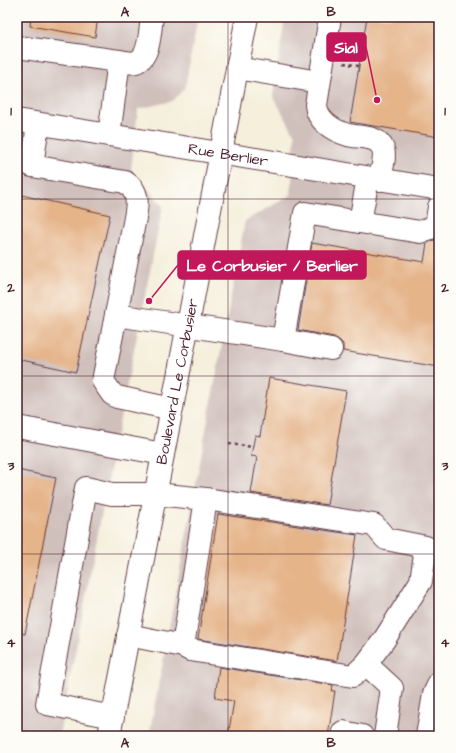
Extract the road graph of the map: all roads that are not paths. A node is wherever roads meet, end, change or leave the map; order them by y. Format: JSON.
{"nodes":[{"id":1,"x":152,"y":17,"type":"edge"},
{"id":2,"x":330,"y":17,"type":"edge"},
{"id":3,"x":246,"y":21,"type":"edge"},
{"id":4,"x":17,"y":47,"type":"edge"},
{"id":5,"x":119,"y":61,"type":"junction"},
{"id":6,"x":237,"y":68,"type":"junction"},
{"id":7,"x":319,"y":82,"type":"junction"},
{"id":8,"x":17,"y":120,"type":"edge"},
{"id":9,"x":38,"y":124,"type":"junction"},
{"id":10,"x":109,"y":135,"type":"junction"},
{"id":11,"x":221,"y":153,"type":"junction"},
{"id":12,"x":374,"y":179,"type":"junction"},
{"id":13,"x":439,"y":189,"type":"edge"},
{"id":14,"x":437,"y":217,"type":"edge"},
{"id":15,"x":360,"y":222,"type":"junction"},
{"id":16,"x":116,"y":315,"type":"junction"},
{"id":17,"x":188,"y":326,"type":"junction"},
{"id":18,"x":283,"y":340,"type":"junction"},
{"id":19,"x":331,"y":349,"type":"dead end"},
{"id":20,"x":172,"y":409,"type":"junction"},
{"id":21,"x":17,"y":427,"type":"edge"},
{"id":22,"x":163,"y":454,"type":"junction"},
{"id":23,"x":155,"y":494,"type":"junction"},
{"id":24,"x":206,"y":499,"type":"junction"},
{"id":25,"x":128,"y":635,"type":"junction"},
{"id":26,"x":183,"y":646,"type":"junction"},
{"id":27,"x":366,"y":664,"type":"junction"},
{"id":28,"x":439,"y":683,"type":"edge"},
{"id":29,"x":111,"y":726,"type":"edge"},
{"id":30,"x":342,"y":736,"type":"edge"},
{"id":31,"x":362,"y":736,"type":"edge"},
{"id":32,"x":385,"y":736,"type":"edge"},
{"id":33,"x":427,"y":736,"type":"edge"}],
"edges":[{"from":1,"to":5,"type":"street"},
{"from":2,"to":7,"type":"street"},
{"from":3,"to":6,"type":"street","name":"Boulevard Le Corbusier"},
{"from":4,"to":5,"type":"street"},
{"from":5,"to":10,"type":"street"},
{"from":6,"to":7,"type":"street"},
{"from":6,"to":11,"type":"street","name":"Boulevard Le Corbusier"},
{"from":7,"to":12,"type":"street"},
{"from":8,"to":9,"type":"street","name":"Rue Berlier"},
{"from":9,"to":10,"type":"street","name":"Rue Berlier"},
{"from":9,"to":16,"type":"street"},
{"from":10,"to":11,"type":"street","name":"Rue Berlier"},
{"from":11,"to":12,"type":"street","name":"Rue Berlier"},
{"from":11,"to":17,"type":"street","name":"Boulevard Le Corbusier"},
{"from":12,"to":13,"type":"street","name":"Rue Berlier"},
{"from":12,"to":15,"type":"street"},
{"from":14,"to":15,"type":"street"},
{"from":15,"to":18,"type":"street"},
{"from":16,"to":17,"type":"street"},
{"from":16,"to":20,"type":"street"},
{"from":17,"to":18,"type":"street"},
{"from":17,"to":20,"type":"street","name":"Boulevard Le Corbusier"},
{"from":18,"to":19,"type":"street"},
{"from":20,"to":22,"type":"street","name":"Boulevard Le Corbusier"},
{"from":21,"to":22,"type":"street"},
{"from":22,"to":23,"type":"street","name":"Boulevard Le Corbusier"},
{"from":23,"to":24,"type":"street"},
{"from":23,"to":25,"type":"street","name":"Boulevard Le Corbusier"},
{"from":23,"to":29,"type":"street"},
{"from":24,"to":26,"type":"street"},
{"from":24,"to":27,"type":"street"},
{"from":25,"to":26,"type":"street"},
{"from":25,"to":29,"type":"street","name":"Boulevard Le Corbusier"},
{"from":26,"to":27,"type":"street"},
{"from":27,"to":32,"type":"street"},
{"from":28,"to":33,"type":"street"},
{"from":30,"to":31,"type":"street"}]}
